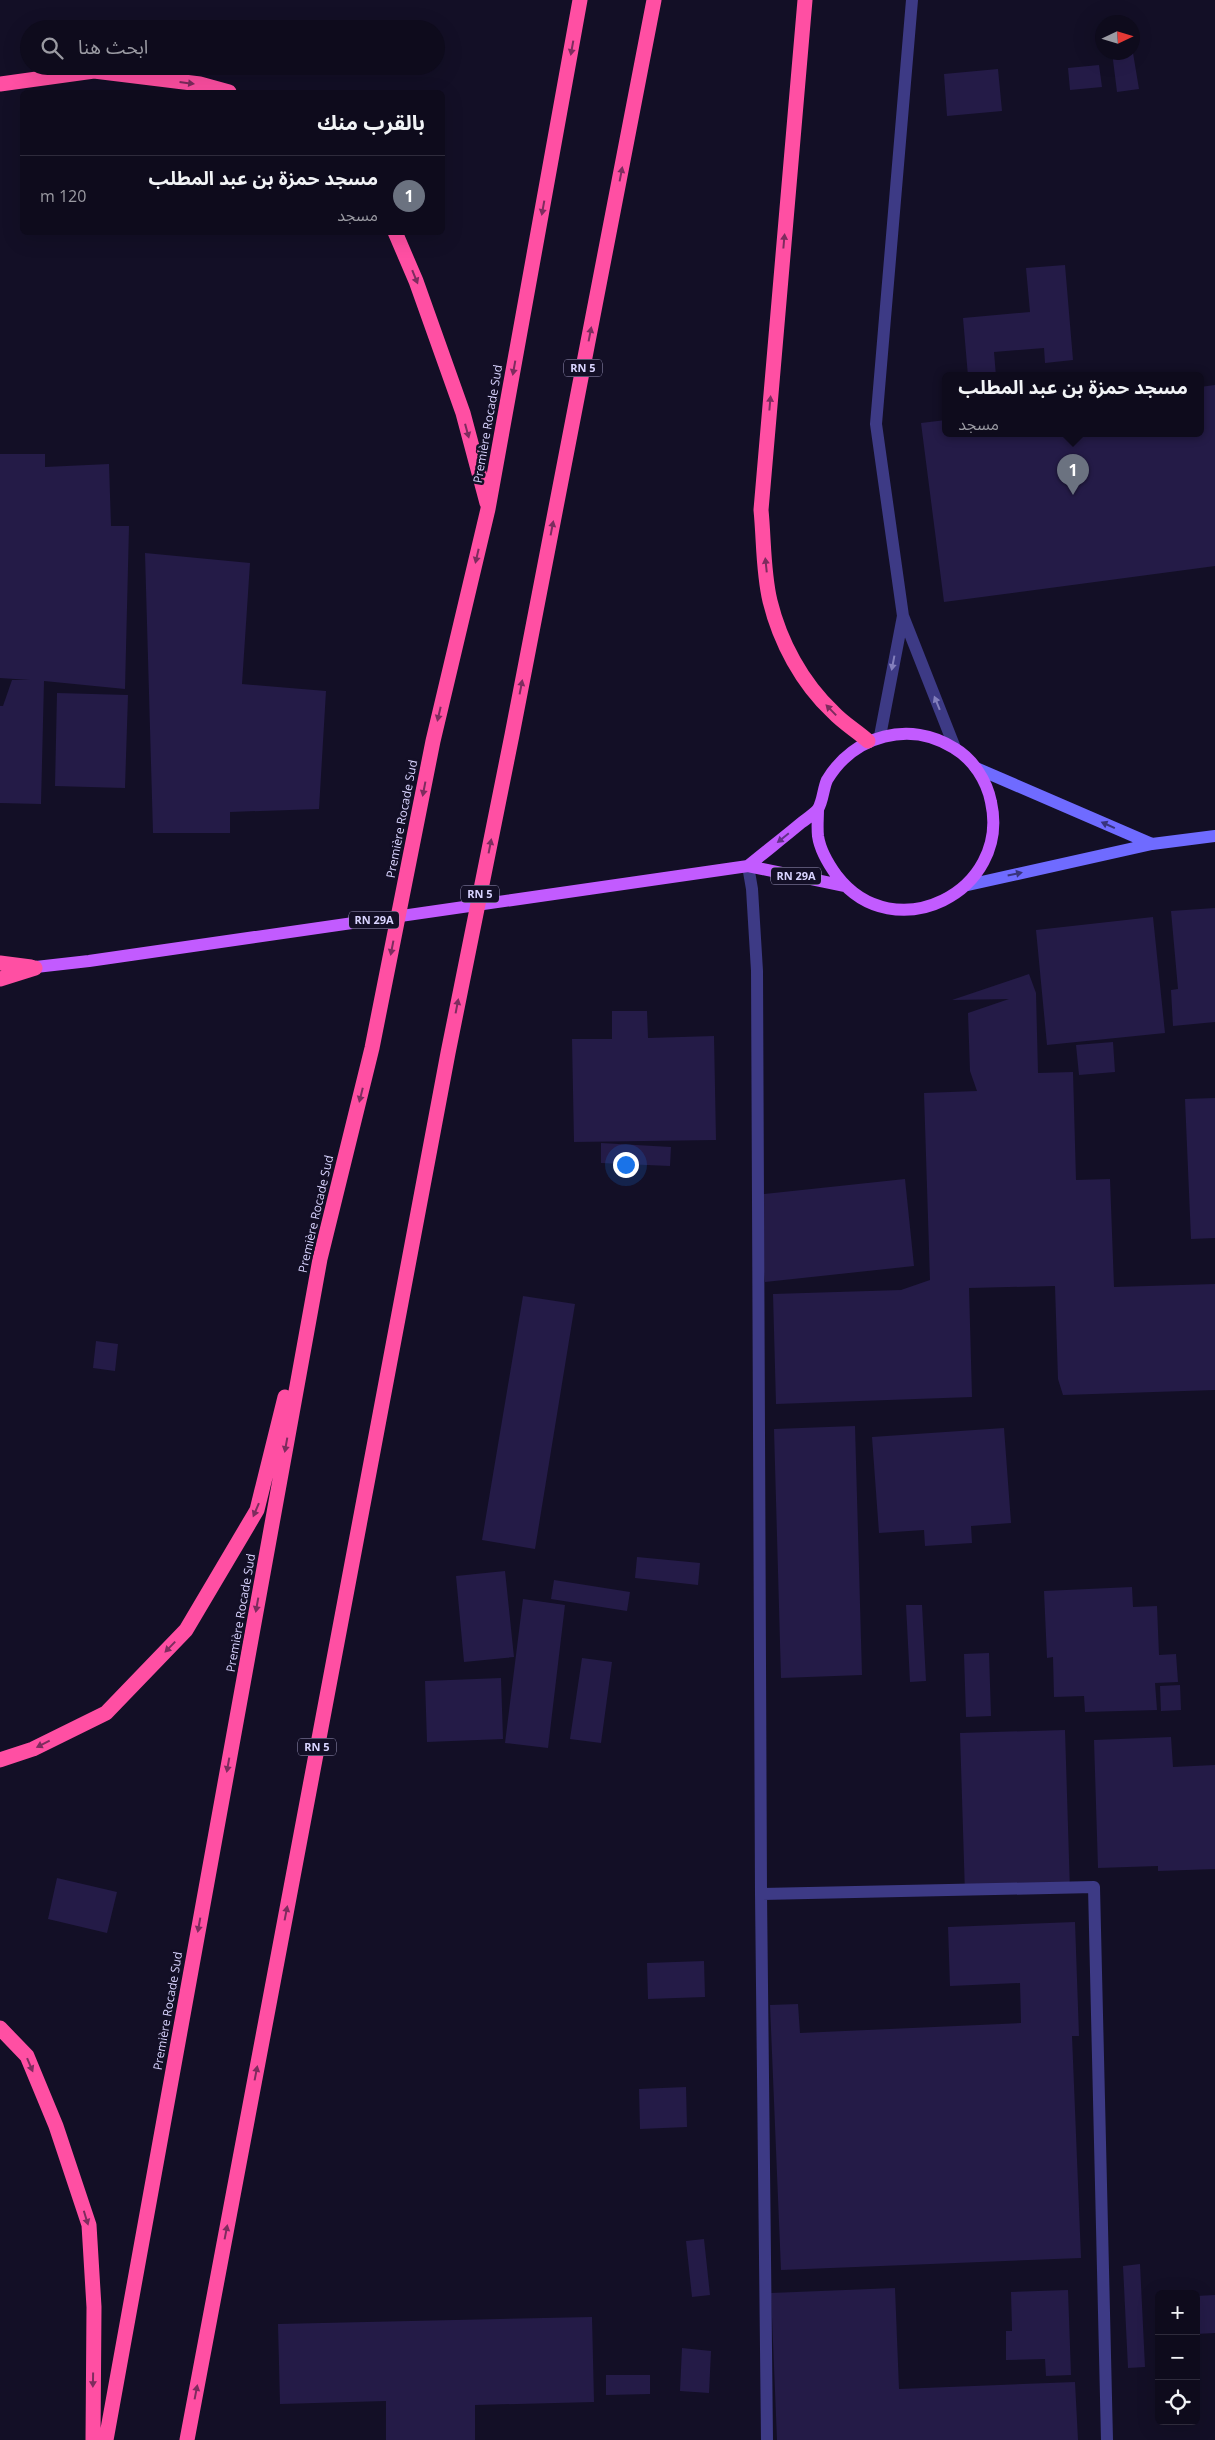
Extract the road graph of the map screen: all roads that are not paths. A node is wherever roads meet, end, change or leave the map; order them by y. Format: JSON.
{"nodes":[{"id":1,"x":580,"y":0,"type":"edge"},
{"id":2,"x":654,"y":0,"type":"edge"},
{"id":3,"x":805,"y":0,"type":"edge"},
{"id":4,"x":912,"y":0,"type":"edge"},
{"id":5,"x":65,"y":75,"type":"edge"},
{"id":6,"x":127,"y":75,"type":"edge"},
{"id":7,"x":0,"y":84,"type":"edge"},
{"id":8,"x":222,"y":90,"type":"edge"},
{"id":9,"x":396,"y":235,"type":"edge"},
{"id":10,"x":488,"y":509,"type":"junction"},
{"id":11,"x":902,"y":616,"type":"junction"},
{"id":12,"x":874,"y":739,"type":"junction"},
{"id":13,"x":955,"y":748,"type":"junction"},
{"id":14,"x":976,"y":768,"type":"junction"},
{"id":15,"x":818,"y":809,"type":"junction"},
{"id":16,"x":1215,"y":836,"type":"edge"},
{"id":17,"x":1152,"y":844,"type":"junction"},
{"id":18,"x":748,"y":866,"type":"junction"},
{"id":19,"x":968,"y":885,"type":"junction"},
{"id":20,"x":845,"y":886,"type":"junction"},
{"id":21,"x":0,"y":963,"type":"edge"},
{"id":22,"x":35,"y":968,"type":"junction"},
{"id":23,"x":0,"y":970,"type":"edge"},
{"id":24,"x":0,"y":979,"type":"edge"},
{"id":25,"x":320,"y":1259,"type":"junction"},
{"id":26,"x":0,"y":1760,"type":"edge"},
{"id":27,"x":761,"y":1894,"type":"junction"},
{"id":28,"x":0,"y":2028,"type":"edge"},
{"id":29,"x":93,"y":2440,"type":"edge"},
{"id":30,"x":106,"y":2440,"type":"edge"},
{"id":31,"x":187,"y":2440,"type":"edge"},
{"id":32,"x":767,"y":2440,"type":"edge"},
{"id":33,"x":1107,"y":2440,"type":"edge"}],
"edges":[{"from":1,"to":10,"type":"highway","name":"Première Rocade Sud","one_way":true},
{"from":31,"to":2,"type":"highway","number":"RN 5","one_way":true},
{"from":12,"to":3,"type":"highway","one_way":true},
{"from":4,"to":11,"type":"street"},
{"from":7,"to":5,"type":"highway","one_way":true},
{"from":6,"to":8,"type":"highway","one_way":true},
{"from":9,"to":10,"type":"highway","one_way":true},
{"from":10,"to":25,"type":"highway","name":"Première Rocade Sud","one_way":true},
{"from":11,"to":12,"type":"street","one_way":true},
{"from":13,"to":11,"type":"street","one_way":true},
{"from":12,"to":13,"type":"main road"},
{"from":12,"to":15,"type":"main road"},
{"from":13,"to":14,"type":"main road"},
{"from":17,"to":14,"type":"main road","one_way":true},
{"from":14,"to":19,"type":"main road"},
{"from":15,"to":18,"type":"main road","number":"RN 29A","one_way":true},
{"from":15,"to":20,"type":"main road"},
{"from":16,"to":17,"type":"main road"},
{"from":19,"to":17,"type":"main road","one_way":true},
{"from":18,"to":20,"type":"main road","number":"RN 29A"},
{"from":18,"to":22,"type":"main road","number":"RN 29A"},
{"from":18,"to":27,"type":"street"},
{"from":19,"to":20,"type":"main road"},
{"from":21,"to":22,"type":"highway"},
{"from":22,"to":23,"type":"main road","number":"RN 29A"},
{"from":22,"to":24,"type":"highway"},
{"from":25,"to":26,"type":"highway","one_way":true},
{"from":25,"to":30,"type":"highway","name":"Première Rocade Sud","one_way":true},
{"from":27,"to":32,"type":"street"},
{"from":27,"to":33,"type":"street"},
{"from":28,"to":29,"type":"highway","one_way":true}]}
